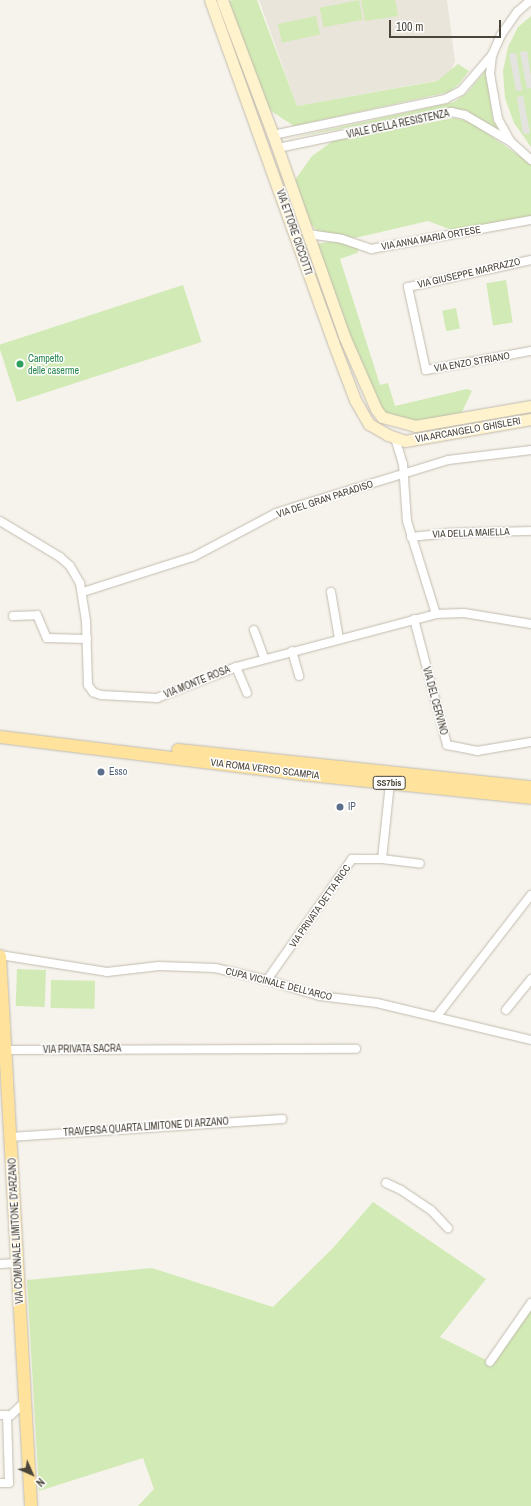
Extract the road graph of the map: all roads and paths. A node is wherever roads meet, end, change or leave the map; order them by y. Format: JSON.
{"nodes":[{"id":1,"x":210,"y":0,"type":"edge"},
{"id":2,"x":222,"y":0,"type":"edge"},
{"id":3,"x":531,"y":0,"type":"edge"},
{"id":4,"x":492,"y":55,"type":"junction"},
{"id":5,"x":273,"y":135,"type":"junction"},
{"id":6,"x":511,"y":142,"type":"junction"},
{"id":7,"x":264,"y":146,"type":"junction"},
{"id":8,"x":278,"y":148,"type":"junction"},
{"id":9,"x":531,"y":160,"type":"edge"},
{"id":10,"x":531,"y":220,"type":"edge"},
{"id":11,"x":308,"y":234,"type":"junction"},
{"id":12,"x":531,"y":260,"type":"edge"},
{"id":13,"x":408,"y":287,"type":"joint"},
{"id":14,"x":531,"y":351,"type":"edge"},
{"id":15,"x":531,"y":406,"type":"edge"},
{"id":16,"x":531,"y":419,"type":"edge"},
{"id":17,"x":415,"y":426,"type":"joint"},
{"id":18,"x":400,"y":439,"type":"junction"},
{"id":19,"x":531,"y":450,"type":"edge"},
{"id":20,"x":403,"y":474,"type":"junction"},
{"id":21,"x":0,"y":521,"type":"edge"},
{"id":22,"x":531,"y":531,"type":"edge"},
{"id":23,"x":411,"y":537,"type":"junction"},
{"id":24,"x":83,"y":592,"type":"junction"},
{"id":25,"x":331,"y":592,"type":"dead end"},
{"id":26,"x":436,"y":614,"type":"junction"},
{"id":27,"x":13,"y":616,"type":"dead end"},
{"id":28,"x":414,"y":619,"type":"junction"},
{"id":29,"x":531,"y":624,"type":"edge"},
{"id":30,"x":254,"y":630,"type":"dead end"},
{"id":31,"x":87,"y":639,"type":"junction"},
{"id":32,"x":339,"y":639,"type":"junction"},
{"id":33,"x":292,"y":651,"type":"junction"},
{"id":34,"x":264,"y":658,"type":"junction"},
{"id":35,"x":236,"y":667,"type":"junction"},
{"id":36,"x":299,"y":676,"type":"dead end"},
{"id":37,"x":247,"y":693,"type":"dead end"},
{"id":38,"x":0,"y":730,"type":"edge"},
{"id":39,"x":0,"y":736,"type":"edge"},
{"id":40,"x":531,"y":742,"type":"edge"},
{"id":41,"x":389,"y":780,"type":"junction"},
{"id":42,"x":531,"y":787,"type":"edge"},
{"id":43,"x":531,"y":798,"type":"edge"},
{"id":44,"x":382,"y":859,"type":"junction"},
{"id":45,"x":420,"y":864,"type":"dead end"},
{"id":46,"x":531,"y":895,"type":"edge"},
{"id":47,"x":0,"y":956,"type":"edge"},
{"id":48,"x":531,"y":979,"type":"edge"},
{"id":49,"x":267,"y":980,"type":"junction"},
{"id":50,"x":506,"y":1010,"type":"dead end"},
{"id":51,"x":437,"y":1016,"type":"junction"},
{"id":52,"x":531,"y":1040,"type":"edge"},
{"id":53,"x":356,"y":1049,"type":"dead end"},
{"id":54,"x":5,"y":1050,"type":"junction"},
{"id":55,"x":282,"y":1119,"type":"dead end"},
{"id":56,"x":10,"y":1137,"type":"junction"},
{"id":57,"x":386,"y":1183,"type":"dead end"},
{"id":58,"x":448,"y":1228,"type":"dead end"},
{"id":59,"x":18,"y":1263,"type":"junction"},
{"id":60,"x":0,"y":1264,"type":"edge"},
{"id":61,"x":531,"y":1304,"type":"edge"},
{"id":62,"x":490,"y":1362,"type":"dead end"},
{"id":63,"x":25,"y":1402,"type":"junction"},
{"id":64,"x":6,"y":1415,"type":"edge"},
{"id":65,"x":27,"y":1428,"type":"junction"},
{"id":66,"x":0,"y":1484,"type":"edge"},
{"id":67,"x":31,"y":1506,"type":"edge"}],
"edges":[{"from":1,"to":7,"type":"street","name":"VIA ETTORE CICCOTTI"},
{"from":2,"to":5,"type":"street","name":"VIA ETTORE CICCOTTI"},
{"from":3,"to":4,"type":"street","name":"VIALE DELLA RESISTENZA"},
{"from":4,"to":5,"type":"street","name":"VIALE DELLA RESISTENZA"},
{"from":4,"to":6,"type":"street","name":"VIALE DELLA RESISTENZA"},
{"from":5,"to":7,"type":"street"},
{"from":5,"to":8,"type":"street","name":"VIA ETTORE CICCOTTI"},
{"from":6,"to":8,"type":"street","name":"VIALE DELLA RESISTENZA"},
{"from":6,"to":9,"type":"street","name":"VIALE DELLA RESISTENZA"},
{"from":7,"to":8,"type":"street"},
{"from":7,"to":18,"type":"street","name":"VIA ETTORE CICCOTTI"},
{"from":8,"to":11,"type":"street","name":"VIA ETTORE CICCOTTI"},
{"from":10,"to":11,"type":"street","name":"VIA ANNA MARIA ORTESE"},
{"from":11,"to":17,"type":"street","name":"VIA ETTORE CICCOTTI"},
{"from":12,"to":13,"type":"street","name":"VIA GIUSEPPE MARRAZZO"},
{"from":13,"to":14,"type":"street","name":"VIA ENZO STRIANO"},
{"from":15,"to":17,"type":"street","name":"VIA ARCANGELO GHISLERI"},
{"from":16,"to":18,"type":"street","name":"VIA ARCANGELO GHISLERI"},
{"from":18,"to":20,"type":"street"},
{"from":19,"to":20,"type":"street","name":"VIA DEL GRAN PARADISO"},
{"from":20,"to":23,"type":"street"},
{"from":20,"to":24,"type":"street","name":"VIA DEL GRAN PARADISO"},
{"from":21,"to":24,"type":"street"},
{"from":22,"to":23,"type":"street","name":"VIA DELLA MAIELLA"},
{"from":23,"to":26,"type":"street"},
{"from":24,"to":31,"type":"street","name":"VIA MONTE ROSA"},
{"from":25,"to":32,"type":"street"},
{"from":26,"to":28,"type":"street","name":"VIA MONTE ROSA"},
{"from":26,"to":29,"type":"street","name":"VIA MONTE ROSA"},
{"from":27,"to":31,"type":"street"},
{"from":28,"to":32,"type":"street","name":"VIA MONTE ROSA"},
{"from":28,"to":40,"type":"street","name":"VIA DEL CERVINO"},
{"from":30,"to":34,"type":"street"},
{"from":31,"to":35,"type":"street","name":"VIA MONTE ROSA"},
{"from":32,"to":33,"type":"street","name":"VIA MONTE ROSA"},
{"from":33,"to":34,"type":"street","name":"VIA MONTE ROSA"},
{"from":33,"to":36,"type":"street"},
{"from":34,"to":35,"type":"street","name":"VIA MONTE ROSA"},
{"from":35,"to":37,"type":"street","name":"VIA MONTE ROSA"},
{"from":38,"to":41,"type":"main road","name":"VIA ROMA VERSO SCAMPIA","number":"SS7bis"},
{"from":39,"to":41,"type":"main road","name":"VIA ROMA VERSO SCAMPIA","number":"SS7bis"},
{"from":41,"to":42,"type":"main road","name":"VIA ROMA VERSO SCAMPIA","number":"SS7bis"},
{"from":41,"to":43,"type":"main road","name":"VIA ROMA VERSO SCAMPIA","number":"SS7bis"},
{"from":41,"to":44,"type":"street"},
{"from":44,"to":45,"type":"street"},
{"from":44,"to":49,"type":"street","name":"VIA PRIVATA DETTA RICC"},
{"from":46,"to":51,"type":"street"},
{"from":47,"to":49,"type":"street","name":"CUPA VICINALE DELL'ARCO"},
{"from":47,"to":54,"type":"main road","name":"VIA COMUNALE LIMITONE D'ARZANO"},
{"from":48,"to":50,"type":"street"},
{"from":49,"to":51,"type":"street","name":"CUPA VICINALE DELL'ARCO"},
{"from":51,"to":52,"type":"street","name":"CUPA VICINALE DELL'ARCO"},
{"from":53,"to":54,"type":"street","name":"VIA PRIVATA SACRA"},
{"from":54,"to":56,"type":"main road","name":"VIA COMUNALE LIMITONE D'ARZANO"},
{"from":55,"to":56,"type":"street","name":"TRAVERSA QUARTA LIMITONE DI ARZANO"},
{"from":56,"to":59,"type":"main road","name":"VIA COMUNALE LIMITONE D'ARZANO"},
{"from":57,"to":58,"type":"street"},
{"from":59,"to":60,"type":"street"},
{"from":59,"to":63,"type":"main road","name":"VIA COMUNALE LIMITONE D'ARZANO"},
{"from":61,"to":62,"type":"street"},
{"from":63,"to":64,"type":"street"},
{"from":63,"to":65,"type":"main road","name":"VIA COMUNALE LIMITONE D'ARZANO"},
{"from":64,"to":65,"type":"street"},
{"from":64,"to":66,"type":"street"},
{"from":65,"to":67,"type":"main road","name":"VIA COMUNALE LIMITONE D'ARZANO"}]}
